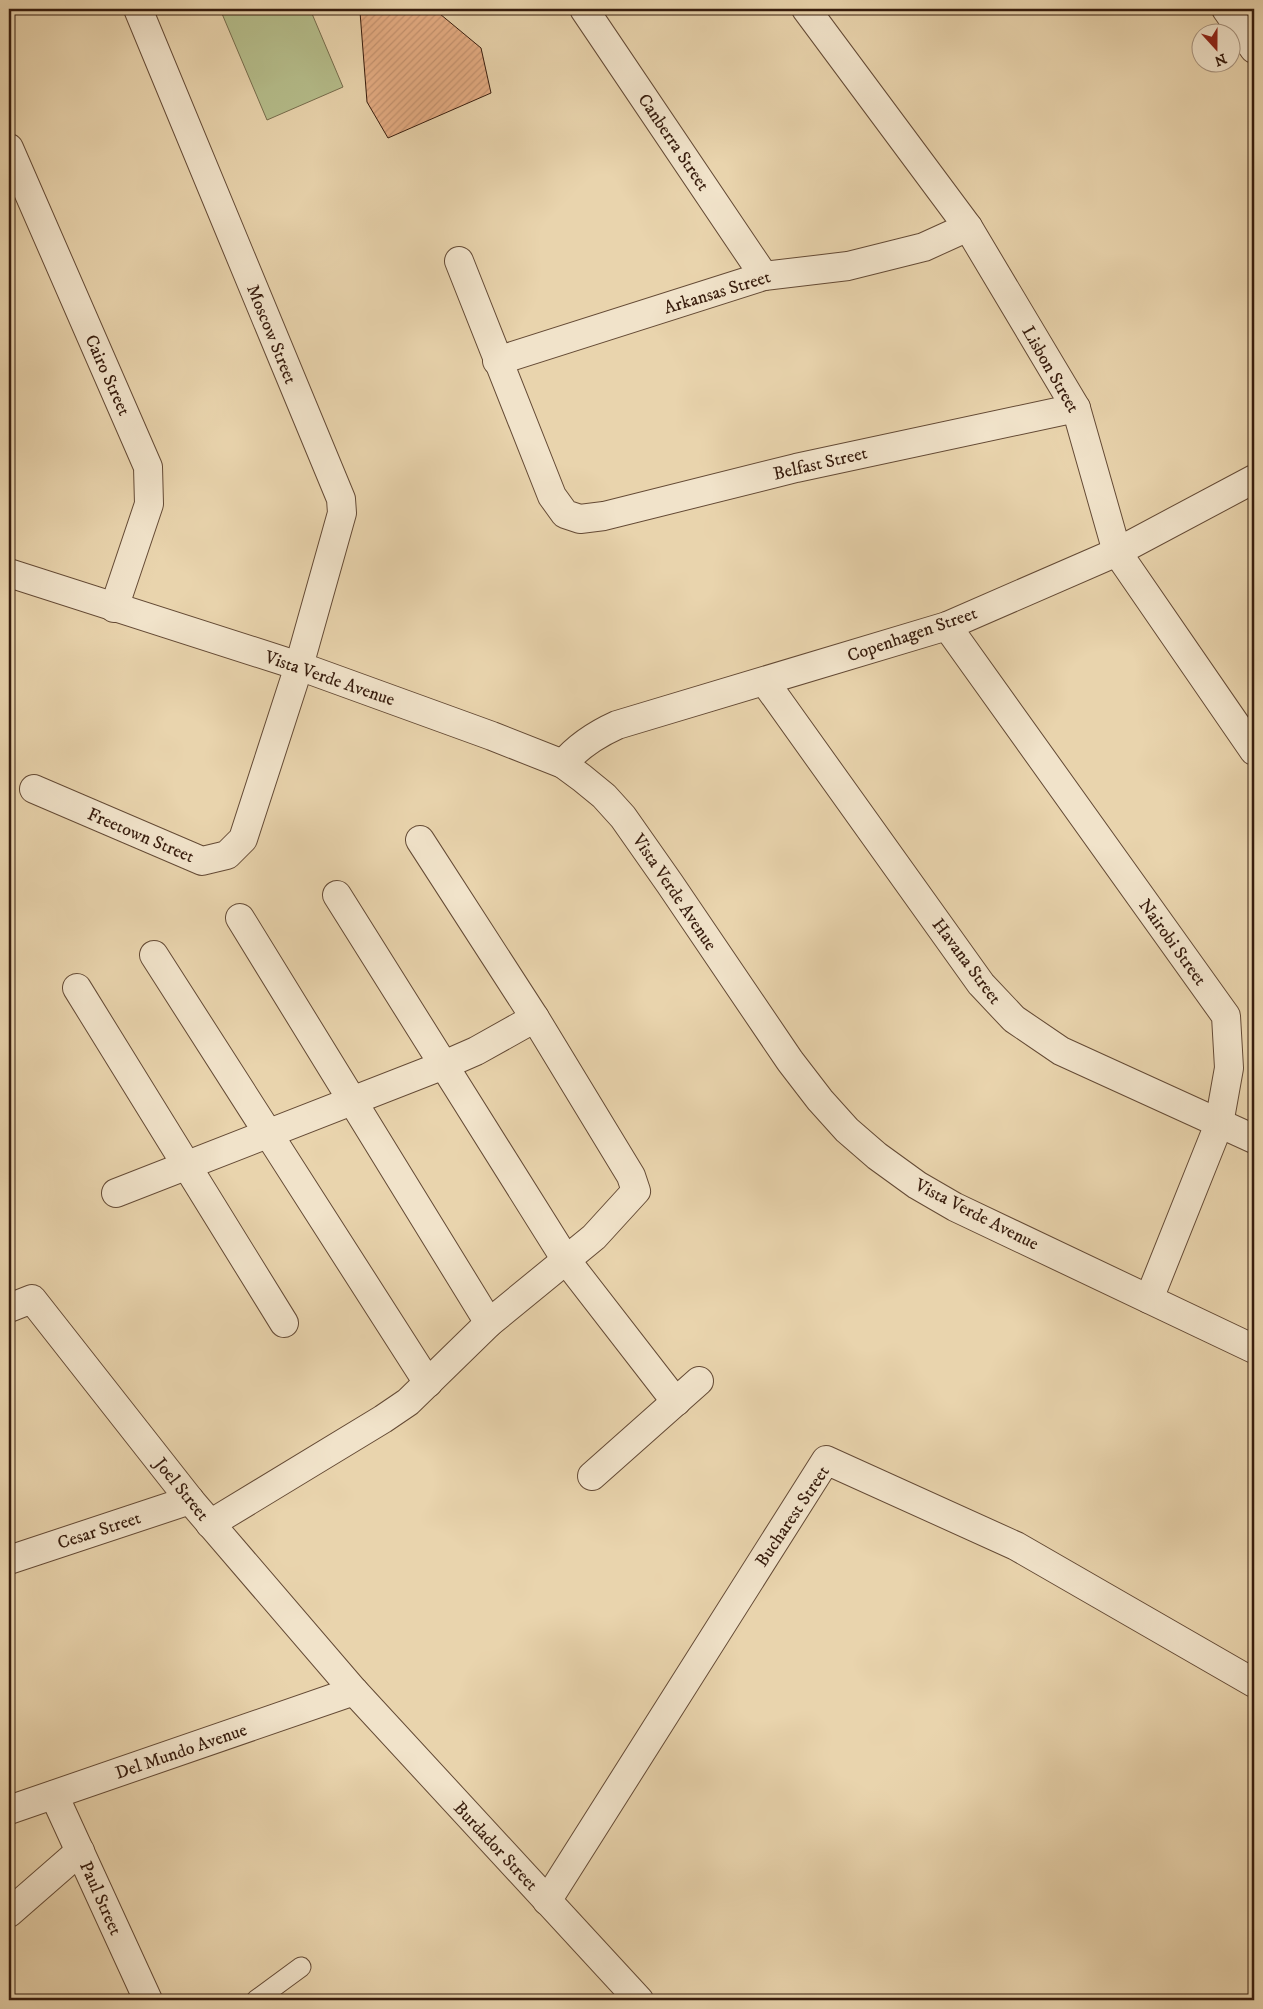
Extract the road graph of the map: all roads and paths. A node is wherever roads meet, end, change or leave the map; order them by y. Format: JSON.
{"nodes":[{"id":1,"x":138,"y":9,"type":"edge"},
{"id":2,"x":584,"y":9,"type":"edge"},
{"id":3,"x":806,"y":9,"type":"edge"},
{"id":4,"x":1226,"y":9,"type":"edge"},
{"id":5,"x":1254,"y":49,"type":"edge"},
{"id":6,"x":9,"y":148,"type":"edge"},
{"id":7,"x":968,"y":227,"type":"junction"},
{"id":8,"x":459,"y":261,"type":"dead end"},
{"id":9,"x":764,"y":276,"type":"junction"},
{"id":10,"x":497,"y":361,"type":"junction"},
{"id":11,"x":1076,"y":408,"type":"junction"},
{"id":12,"x":1254,"y":479,"type":"edge"},
{"id":13,"x":1117,"y":552,"type":"junction"},
{"id":14,"x":9,"y":573,"type":"edge"},
{"id":15,"x":114,"y":608,"type":"junction"},
{"id":16,"x":947,"y":626,"type":"junction"},
{"id":17,"x":299,"y":666,"type":"junction"},
{"id":18,"x":764,"y":682,"type":"junction"},
{"id":19,"x":1254,"y":750,"type":"edge"},
{"id":20,"x":563,"y":764,"type":"junction"},
{"id":21,"x":34,"y":789,"type":"dead end"},
{"id":22,"x":420,"y":840,"type":"dead end"},
{"id":23,"x":337,"y":895,"type":"dead end"},
{"id":24,"x":240,"y":918,"type":"dead end"},
{"id":25,"x":154,"y":955,"type":"dead end"},
{"id":26,"x":77,"y":988,"type":"dead end"},
{"id":27,"x":535,"y":1018,"type":"junction"},
{"id":28,"x":444,"y":1066,"type":"junction"},
{"id":29,"x":352,"y":1101,"type":"junction"},
{"id":30,"x":1219,"y":1124,"type":"junction"},
{"id":31,"x":268,"y":1134,"type":"junction"},
{"id":32,"x":1254,"y":1140,"type":"edge"},
{"id":33,"x":186,"y":1165,"type":"junction"},
{"id":34,"x":116,"y":1193,"type":"dead end"},
{"id":35,"x":566,"y":1260,"type":"junction"},
{"id":36,"x":1149,"y":1299,"type":"junction"},
{"id":37,"x":9,"y":1308,"type":"edge"},
{"id":38,"x":489,"y":1322,"type":"junction"},
{"id":39,"x":284,"y":1323,"type":"dead end"},
{"id":40,"x":1254,"y":1349,"type":"edge"},
{"id":41,"x":699,"y":1381,"type":"dead end"},
{"id":42,"x":428,"y":1383,"type":"junction"},
{"id":43,"x":676,"y":1402,"type":"junction"},
{"id":44,"x":592,"y":1476,"type":"dead end"},
{"id":45,"x":190,"y":1500,"type":"junction"},
{"id":46,"x":210,"y":1524,"type":"junction"},
{"id":47,"x":9,"y":1560,"type":"edge"},
{"id":48,"x":1254,"y":1683,"type":"edge"},
{"id":49,"x":354,"y":1691,"type":"junction"},
{"id":50,"x":54,"y":1795,"type":"junction"},
{"id":51,"x":9,"y":1810,"type":"edge"},
{"id":52,"x":80,"y":1851,"type":"junction"},
{"id":53,"x":547,"y":1901,"type":"junction"},
{"id":54,"x":9,"y":1913,"type":"edge"},
{"id":55,"x":301,"y":1967,"type":"dead end"},
{"id":56,"x":148,"y":2000,"type":"edge"},
{"id":57,"x":256,"y":2000,"type":"edge"},
{"id":58,"x":639,"y":2000,"type":"edge"}],
"edges":[{"from":1,"to":17,"type":"street","name":"Moscow Street"},
{"from":2,"to":9,"type":"street","name":"Canberra Street"},
{"from":3,"to":7,"type":"street","name":"Lisbon Street"},
{"from":4,"to":5,"type":"street"},
{"from":6,"to":15,"type":"street","name":"Cairo Street"},
{"from":7,"to":9,"type":"street","name":"Arkansas Street"},
{"from":7,"to":11,"type":"street","name":"Lisbon Street"},
{"from":8,"to":10,"type":"street"},
{"from":9,"to":10,"type":"street","name":"Arkansas Street"},
{"from":10,"to":11,"type":"street","name":"Belfast Street"},
{"from":11,"to":13,"type":"street","name":"Lisbon Street"},
{"from":12,"to":13,"type":"street","name":"Copenhagen Street"},
{"from":13,"to":16,"type":"street","name":"Copenhagen Street"},
{"from":13,"to":19,"type":"street","name":"Lisbon Street"},
{"from":14,"to":15,"type":"street","name":"Vista Verde Avenue"},
{"from":15,"to":17,"type":"street","name":"Vista Verde Avenue"},
{"from":16,"to":18,"type":"street","name":"Copenhagen Street"},
{"from":16,"to":30,"type":"street","name":"Nairobi Street"},
{"from":17,"to":20,"type":"street","name":"Vista Verde Avenue"},
{"from":17,"to":21,"type":"street","name":"Freetown Street"},
{"from":18,"to":20,"type":"street","name":"Copenhagen Street"},
{"from":18,"to":30,"type":"street","name":"Havana Street"},
{"from":20,"to":36,"type":"street","name":"Vista Verde Avenue"},
{"from":22,"to":27,"type":"street"},
{"from":23,"to":28,"type":"street"},
{"from":24,"to":29,"type":"street"},
{"from":25,"to":31,"type":"street"},
{"from":26,"to":33,"type":"street"},
{"from":27,"to":28,"type":"street"},
{"from":27,"to":35,"type":"street"},
{"from":28,"to":29,"type":"street"},
{"from":28,"to":35,"type":"street"},
{"from":29,"to":31,"type":"street"},
{"from":29,"to":38,"type":"street"},
{"from":30,"to":32,"type":"street","name":"Havana Street"},
{"from":30,"to":36,"type":"street","name":"Nairobi Street"},
{"from":31,"to":33,"type":"street"},
{"from":31,"to":42,"type":"street"},
{"from":33,"to":34,"type":"street"},
{"from":33,"to":39,"type":"street"},
{"from":35,"to":38,"type":"street"},
{"from":35,"to":43,"type":"street"},
{"from":36,"to":40,"type":"street","name":"Vista Verde Avenue"},
{"from":37,"to":45,"type":"street","name":"Joel Street"},
{"from":38,"to":42,"type":"street"},
{"from":41,"to":43,"type":"street"},
{"from":42,"to":46,"type":"street"},
{"from":43,"to":44,"type":"street"},
{"from":45,"to":46,"type":"street","name":"Joel Street"},
{"from":45,"to":47,"type":"street","name":"Cesar Street"},
{"from":46,"to":49,"type":"street","name":"Joel Street"},
{"from":48,"to":53,"type":"street","name":"Bucharest Street"},
{"from":49,"to":50,"type":"street","name":"Del Mundo Avenue"},
{"from":49,"to":53,"type":"street","name":"Burdador Street"},
{"from":50,"to":51,"type":"street","name":"Del Mundo Avenue"},
{"from":50,"to":52,"type":"street","name":"Paul Street"},
{"from":52,"to":54,"type":"street"},
{"from":52,"to":56,"type":"street","name":"Paul Street"},
{"from":53,"to":58,"type":"street","name":"Burdador Street"},
{"from":55,"to":57,"type":"lane"}]}
